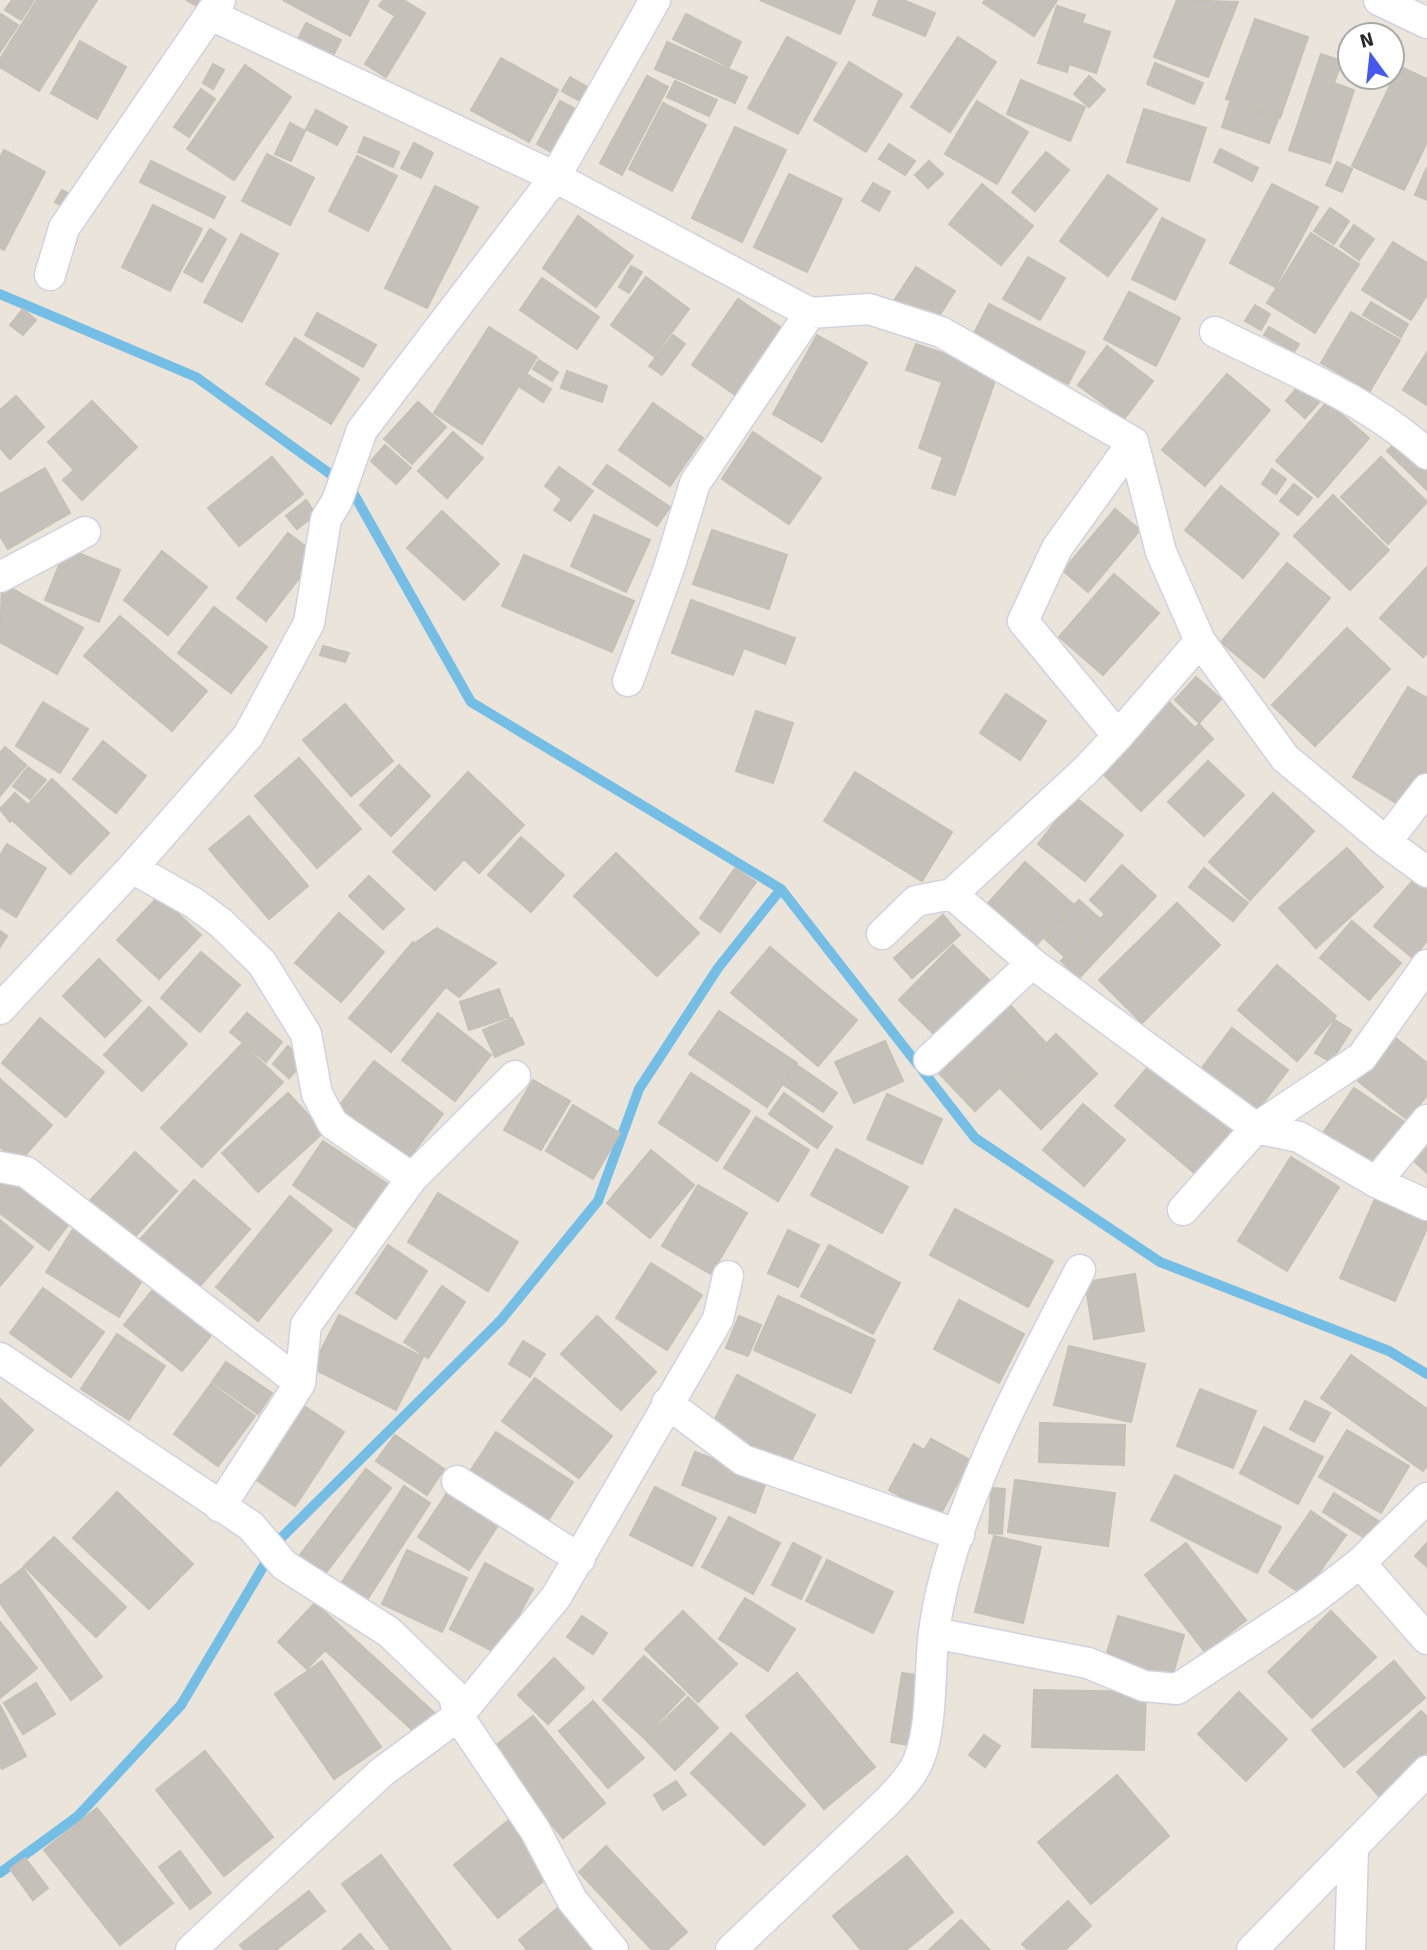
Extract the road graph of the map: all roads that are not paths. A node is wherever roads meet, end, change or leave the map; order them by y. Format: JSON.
{"nodes":[{"id":1,"x":656,"y":0,"type":"edge"},
{"id":2,"x":1379,"y":0,"type":"edge"},
{"id":3,"x":216,"y":8,"type":"edge"},
{"id":4,"x":1427,"y":23,"type":"edge"},
{"id":5,"x":555,"y":177,"type":"junction"},
{"id":6,"x":50,"y":275,"type":"dead end"},
{"id":7,"x":810,"y":313,"type":"junction"},
{"id":8,"x":1215,"y":332,"type":"dead end"},
{"id":9,"x":1133,"y":442,"type":"junction"},
{"id":10,"x":1427,"y":454,"type":"edge"},
{"id":11,"x":85,"y":532,"type":"dead end"},
{"id":12,"x":0,"y":577,"type":"edge"},
{"id":13,"x":1200,"y":641,"type":"junction"},
{"id":14,"x":628,"y":681,"type":"dead end"},
{"id":15,"x":1118,"y":736,"type":"junction"},
{"id":16,"x":1427,"y":789,"type":"edge"},
{"id":17,"x":1386,"y":842,"type":"junction"},
{"id":18,"x":132,"y":868,"type":"junction"},
{"id":19,"x":1427,"y":872,"type":"edge"},
{"id":20,"x":952,"y":894,"type":"junction"},
{"id":21,"x":881,"y":934,"type":"dead end"},
{"id":22,"x":1032,"y":963,"type":"junction"},
{"id":23,"x":1427,"y":965,"type":"edge"},
{"id":24,"x":0,"y":1009,"type":"edge"},
{"id":25,"x":929,"y":1060,"type":"dead end"},
{"id":26,"x":515,"y":1076,"type":"dead end"},
{"id":27,"x":1427,"y":1119,"type":"edge"},
{"id":28,"x":1256,"y":1128,"type":"junction"},
{"id":29,"x":0,"y":1167,"type":"edge"},
{"id":30,"x":412,"y":1178,"type":"junction"},
{"id":31,"x":1376,"y":1182,"type":"junction"},
{"id":32,"x":1427,"y":1205,"type":"edge"},
{"id":33,"x":1183,"y":1210,"type":"dead end"},
{"id":34,"x":1080,"y":1270,"type":"dead end"},
{"id":35,"x":728,"y":1276,"type":"dead end"},
{"id":36,"x":0,"y":1358,"type":"edge"},
{"id":37,"x":300,"y":1382,"type":"junction"},
{"id":38,"x":667,"y":1403,"type":"junction"},
{"id":39,"x":457,"y":1481,"type":"dead end"},
{"id":40,"x":1427,"y":1498,"type":"edge"},
{"id":41,"x":220,"y":1507,"type":"junction"},
{"id":42,"x":959,"y":1535,"type":"junction"},
{"id":43,"x":580,"y":1559,"type":"junction"},
{"id":44,"x":1360,"y":1563,"type":"junction"},
{"id":45,"x":934,"y":1633,"type":"junction"},
{"id":46,"x":1427,"y":1639,"type":"edge"},
{"id":47,"x":458,"y":1716,"type":"junction"},
{"id":48,"x":1427,"y":1771,"type":"edge"},
{"id":49,"x":1353,"y":1849,"type":"junction"},
{"id":50,"x":191,"y":1950,"type":"edge"},
{"id":51,"x":613,"y":1950,"type":"edge"},
{"id":52,"x":730,"y":1950,"type":"edge"},
{"id":53,"x":1252,"y":1950,"type":"edge"},
{"id":54,"x":1350,"y":1950,"type":"edge"}],
"edges":[{"from":1,"to":5,"type":"street"},
{"from":2,"to":4,"type":"street"},
{"from":3,"to":5,"type":"street"},
{"from":3,"to":6,"type":"street"},
{"from":5,"to":7,"type":"street"},
{"from":5,"to":18,"type":"street"},
{"from":7,"to":9,"type":"street"},
{"from":7,"to":14,"type":"street"},
{"from":8,"to":10,"type":"street"},
{"from":9,"to":13,"type":"street"},
{"from":9,"to":15,"type":"street"},
{"from":11,"to":12,"type":"street"},
{"from":13,"to":15,"type":"street"},
{"from":13,"to":17,"type":"street"},
{"from":15,"to":20,"type":"street"},
{"from":16,"to":17,"type":"street"},
{"from":17,"to":19,"type":"street"},
{"from":18,"to":24,"type":"street"},
{"from":18,"to":30,"type":"street"},
{"from":20,"to":21,"type":"street"},
{"from":20,"to":22,"type":"street"},
{"from":22,"to":25,"type":"street"},
{"from":22,"to":28,"type":"street"},
{"from":23,"to":28,"type":"street"},
{"from":26,"to":30,"type":"street"},
{"from":27,"to":31,"type":"street"},
{"from":28,"to":31,"type":"street"},
{"from":28,"to":33,"type":"street"},
{"from":29,"to":37,"type":"street"},
{"from":30,"to":37,"type":"street"},
{"from":31,"to":32,"type":"street"},
{"from":34,"to":42,"type":"street"},
{"from":35,"to":38,"type":"street"},
{"from":36,"to":41,"type":"street"},
{"from":37,"to":41,"type":"street"},
{"from":38,"to":42,"type":"street"},
{"from":38,"to":43,"type":"street"},
{"from":39,"to":43,"type":"street"},
{"from":40,"to":44,"type":"street"},
{"from":41,"to":47,"type":"street"},
{"from":42,"to":45,"type":"street"},
{"from":43,"to":47,"type":"street"},
{"from":44,"to":45,"type":"street"},
{"from":44,"to":46,"type":"street"},
{"from":45,"to":52,"type":"street"},
{"from":47,"to":50,"type":"street"},
{"from":47,"to":51,"type":"street"},
{"from":48,"to":49,"type":"street"},
{"from":49,"to":53,"type":"street"},
{"from":49,"to":54,"type":"street"}]}
